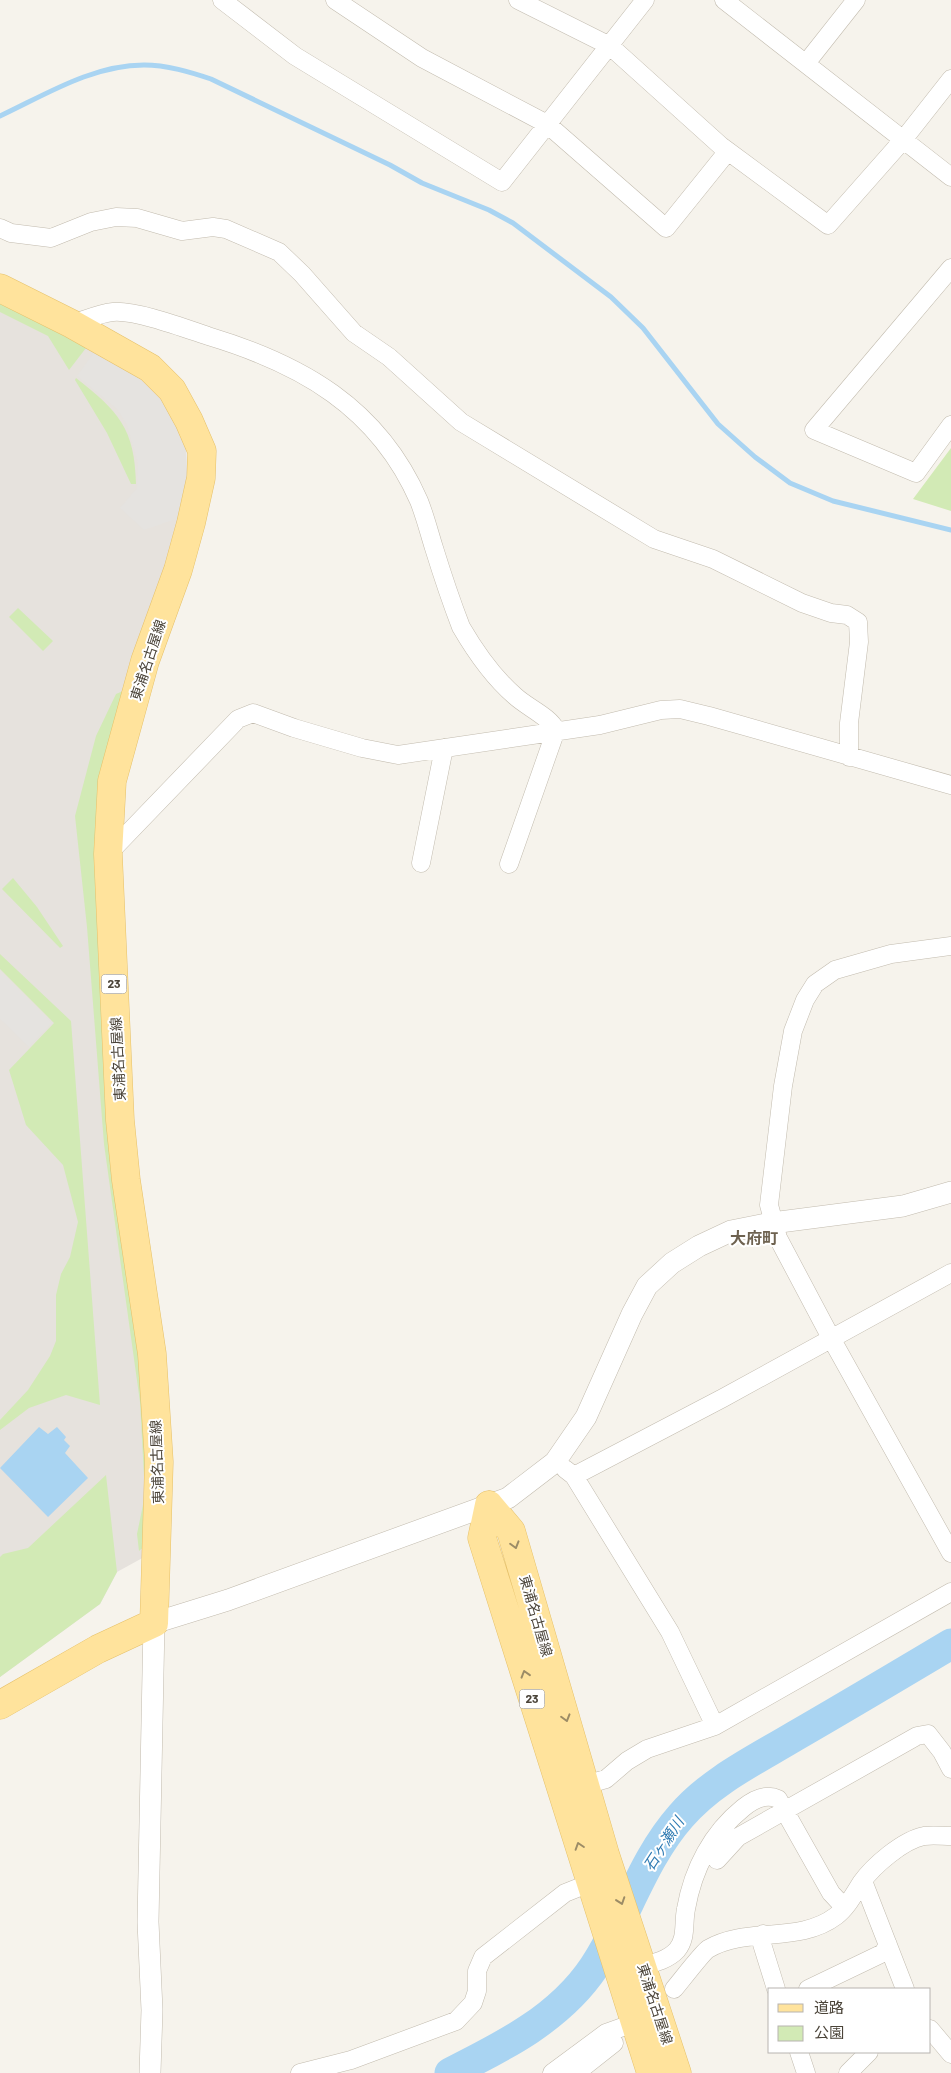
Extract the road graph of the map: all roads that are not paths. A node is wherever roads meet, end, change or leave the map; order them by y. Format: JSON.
{"nodes":[{"id":1,"x":222,"y":0,"type":"edge"},
{"id":2,"x":335,"y":0,"type":"edge"},
{"id":3,"x":518,"y":0,"type":"edge"},
{"id":4,"x":645,"y":0,"type":"edge"},
{"id":5,"x":724,"y":0,"type":"edge"},
{"id":6,"x":856,"y":0,"type":"edge"},
{"id":7,"x":610,"y":46,"type":"junction"},
{"id":8,"x":807,"y":62,"type":"junction"},
{"id":9,"x":951,"y":79,"type":"edge"},
{"id":10,"x":547,"y":124,"type":"junction"},
{"id":11,"x":903,"y":140,"type":"junction"},
{"id":12,"x":728,"y":151,"type":"junction"},
{"id":13,"x":951,"y":177,"type":"edge"},
{"id":14,"x":0,"y":228,"type":"edge"},
{"id":15,"x":951,"y":268,"type":"edge"},
{"id":16,"x":0,"y":288,"type":"edge"},
{"id":17,"x":72,"y":324,"type":"junction"},
{"id":18,"x":951,"y":425,"type":"edge"},
{"id":19,"x":556,"y":730,"type":"junction"},
{"id":20,"x":444,"y":748,"type":"junction"},
{"id":21,"x":850,"y":757,"type":"junction"},
{"id":22,"x":951,"y":785,"type":"edge"},
{"id":23,"x":108,"y":854,"type":"junction"},
{"id":24,"x":421,"y":863,"type":"dead end"},
{"id":25,"x":509,"y":864,"type":"dead end"},
{"id":26,"x":951,"y":946,"type":"edge"},
{"id":27,"x":951,"y":1192,"type":"edge"},
{"id":28,"x":772,"y":1223,"type":"junction"},
{"id":29,"x":951,"y":1273,"type":"edge"},
{"id":30,"x":831,"y":1338,"type":"junction"},
{"id":31,"x":555,"y":1462,"type":"junction"},
{"id":32,"x":574,"y":1476,"type":"junction"},
{"id":33,"x":489,"y":1505,"type":"junction"},
{"id":34,"x":951,"y":1553,"type":"edge"},
{"id":35,"x":951,"y":1592,"type":"edge"},
{"id":36,"x":154,"y":1623,"type":"junction"},
{"id":37,"x":0,"y":1705,"type":"edge"},
{"id":38,"x":715,"y":1726,"type":"junction"},
{"id":39,"x":951,"y":1769,"type":"edge"},
{"id":40,"x":585,"y":1785,"type":"junction"},
{"id":41,"x":784,"y":1811,"type":"junction"},
{"id":42,"x":951,"y":1836,"type":"edge"},
{"id":43,"x":716,"y":1860,"type":"dead end"},
{"id":44,"x":863,"y":1881,"type":"junction"},
{"id":45,"x":592,"y":1888,"type":"junction"},
{"id":46,"x":844,"y":1907,"type":"junction"},
{"id":47,"x":763,"y":1934,"type":"junction"},
{"id":48,"x":888,"y":1945,"type":"junction"},
{"id":49,"x":633,"y":1964,"type":"junction"},
{"id":50,"x":776,"y":1988,"type":"edge"},
{"id":51,"x":810,"y":1988,"type":"edge"},
{"id":52,"x":905,"y":1988,"type":"edge"},
{"id":53,"x":674,"y":1989,"type":"dead end"},
{"id":54,"x":634,"y":2022,"type":"junction"},
{"id":55,"x":931,"y":2030,"type":"edge"},
{"id":56,"x":614,"y":2043,"type":"dead end"},
{"id":57,"x":799,"y":2053,"type":"edge"},
{"id":58,"x":868,"y":2053,"type":"edge"},
{"id":59,"x":951,"y":2054,"type":"edge"},
{"id":60,"x":150,"y":2073,"type":"edge"},
{"id":61,"x":300,"y":2073,"type":"edge"},
{"id":62,"x":552,"y":2073,"type":"edge"},
{"id":63,"x":576,"y":2073,"type":"edge"},
{"id":64,"x":651,"y":2073,"type":"edge"},
{"id":65,"x":677,"y":2073,"type":"edge"},
{"id":66,"x":806,"y":2073,"type":"edge"},
{"id":67,"x":848,"y":2073,"type":"edge"}],
"edges":[{"from":1,"to":10,"type":"street"},
{"from":2,"to":10,"type":"street"},
{"from":3,"to":7,"type":"street"},
{"from":4,"to":7,"type":"street"},
{"from":5,"to":8,"type":"street"},
{"from":6,"to":8,"type":"street"},
{"from":7,"to":10,"type":"street"},
{"from":7,"to":12,"type":"street"},
{"from":8,"to":11,"type":"street"},
{"from":9,"to":11,"type":"street"},
{"from":10,"to":12,"type":"street"},
{"from":11,"to":12,"type":"street"},
{"from":11,"to":13,"type":"street"},
{"from":14,"to":21,"type":"street"},
{"from":15,"to":18,"type":"street"},
{"from":16,"to":17,"type":"main road","name":"東浦名古屋線","number":"23"},
{"from":17,"to":19,"type":"street"},
{"from":17,"to":23,"type":"main road","name":"東浦名古屋線","number":"23"},
{"from":19,"to":20,"type":"street"},
{"from":19,"to":21,"type":"street"},
{"from":19,"to":25,"type":"street"},
{"from":20,"to":23,"type":"street"},
{"from":20,"to":24,"type":"street"},
{"from":21,"to":22,"type":"street"},
{"from":23,"to":36,"type":"main road","name":"東浦名古屋線","number":"23"},
{"from":26,"to":28,"type":"street"},
{"from":27,"to":28,"type":"street"},
{"from":28,"to":30,"type":"street"},
{"from":28,"to":31,"type":"street"},
{"from":29,"to":30,"type":"street"},
{"from":30,"to":32,"type":"street"},
{"from":30,"to":34,"type":"street"},
{"from":31,"to":32,"type":"street"},
{"from":31,"to":33,"type":"street"},
{"from":32,"to":38,"type":"street"},
{"from":33,"to":36,"type":"street"},
{"from":33,"to":40,"type":"main road","name":"東浦名古屋線","number":"23","one_way":true},
{"from":45,"to":33,"type":"main road","name":"東浦名古屋線","number":"23","one_way":true},
{"from":35,"to":38,"type":"street"},
{"from":36,"to":37,"type":"main road"},
{"from":36,"to":60,"type":"street"},
{"from":38,"to":40,"type":"street"},
{"from":39,"to":41,"type":"street"},
{"from":40,"to":49,"type":"main road","name":"東浦名古屋線","number":"23","one_way":true},
{"from":41,"to":43,"type":"street"},
{"from":41,"to":46,"type":"street"},
{"from":41,"to":49,"type":"street"},
{"from":42,"to":44,"type":"street"},
{"from":44,"to":46,"type":"street"},
{"from":44,"to":48,"type":"street"},
{"from":45,"to":49,"type":"main road","name":"東浦名古屋線","number":"23"},
{"from":45,"to":61,"type":"street"},
{"from":46,"to":47,"type":"street"},
{"from":47,"to":50,"type":"street"},
{"from":47,"to":53,"type":"street"},
{"from":48,"to":51,"type":"street"},
{"from":48,"to":52,"type":"street"},
{"from":49,"to":54,"type":"main road","name":"東浦名古屋線","number":"23"},
{"from":49,"to":65,"type":"main road","name":"東浦名古屋線","number":"23"},
{"from":54,"to":62,"type":"street"},
{"from":54,"to":64,"type":"main road","name":"東浦名古屋線","number":"23"},
{"from":55,"to":59,"type":"street"},
{"from":56,"to":63,"type":"street"},
{"from":57,"to":66,"type":"street"},
{"from":58,"to":67,"type":"street"}]}
